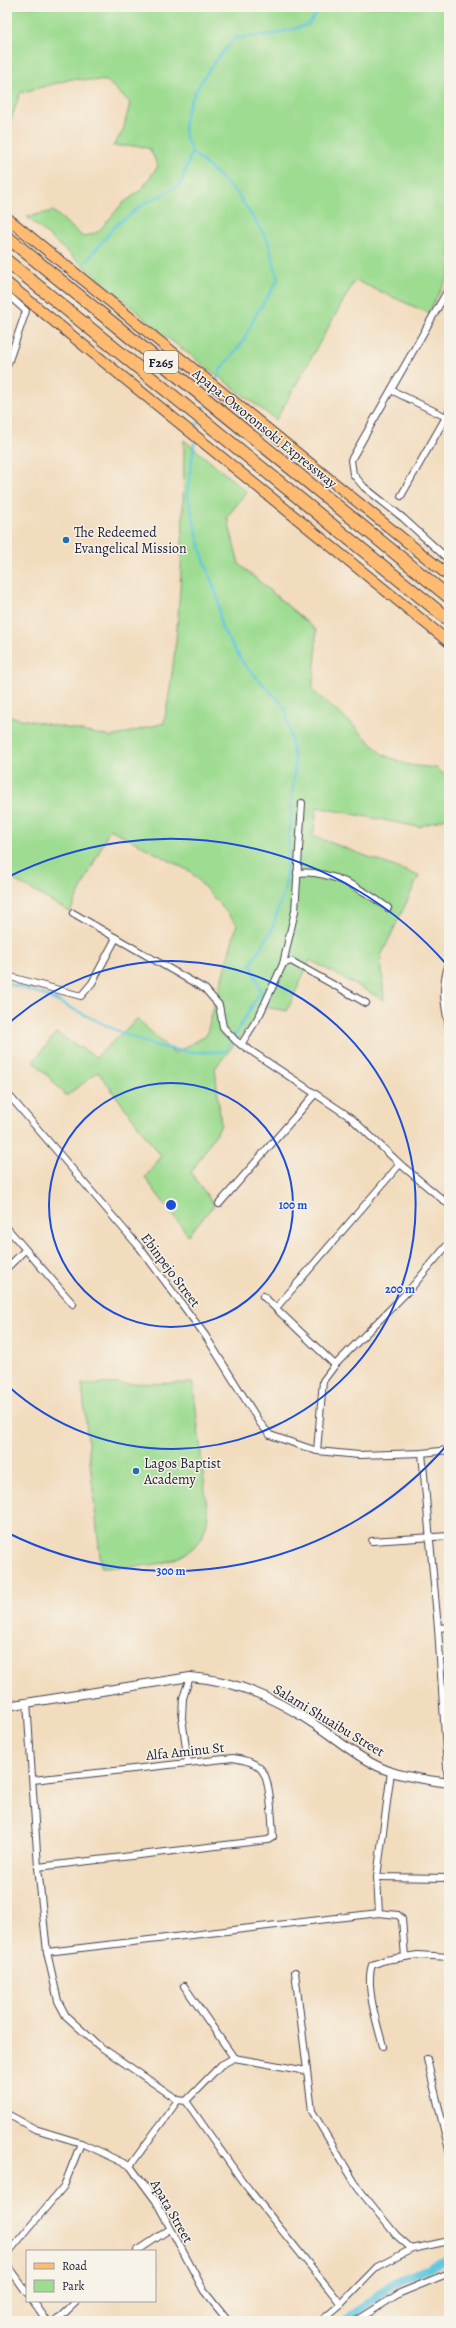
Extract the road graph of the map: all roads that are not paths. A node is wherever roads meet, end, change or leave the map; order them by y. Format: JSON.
{"nodes":[{"id":1,"x":7,"y":218,"type":"edge"},
{"id":2,"x":7,"y":237,"type":"edge"},
{"id":3,"x":7,"y":261,"type":"edge"},
{"id":4,"x":7,"y":283,"type":"edge"},
{"id":5,"x":449,"y":288,"type":"edge"},
{"id":6,"x":7,"y":294,"type":"edge"},
{"id":7,"x":7,"y":366,"type":"edge"},
{"id":8,"x":392,"y":390,"type":"junction"},
{"id":9,"x":448,"y":415,"type":"edge"},
{"id":10,"x":401,"y":496,"type":"dead end"},
{"id":11,"x":449,"y":560,"type":"edge"},
{"id":12,"x":449,"y":576,"type":"edge"},
{"id":13,"x":449,"y":597,"type":"edge"},
{"id":14,"x":449,"y":620,"type":"edge"},
{"id":15,"x":449,"y":642,"type":"edge"},
{"id":16,"x":302,"y":803,"type":"dead end"},
{"id":17,"x":297,"y":873,"type":"junction"},
{"id":18,"x":388,"y":908,"type":"dead end"},
{"id":19,"x":73,"y":912,"type":"dead end"},
{"id":20,"x":116,"y":938,"type":"junction"},
{"id":21,"x":283,"y":964,"type":"junction"},
{"id":22,"x":449,"y":964,"type":"edge"},
{"id":23,"x":7,"y":976,"type":"edge"},
{"id":24,"x":366,"y":1002,"type":"dead end"},
{"id":25,"x":449,"y":1026,"type":"edge"},
{"id":26,"x":239,"y":1043,"type":"junction"},
{"id":27,"x":7,"y":1093,"type":"edge"},
{"id":28,"x":315,"y":1094,"type":"junction"},
{"id":29,"x":400,"y":1164,"type":"junction"},
{"id":30,"x":219,"y":1204,"type":"dead end"},
{"id":31,"x":449,"y":1206,"type":"edge"},
{"id":32,"x":7,"y":1228,"type":"edge"},
{"id":33,"x":449,"y":1243,"type":"edge"},
{"id":34,"x":25,"y":1250,"type":"junction"},
{"id":35,"x":7,"y":1268,"type":"edge"},
{"id":36,"x":263,"y":1296,"type":"dead end"},
{"id":37,"x":73,"y":1304,"type":"dead end"},
{"id":38,"x":276,"y":1308,"type":"junction"},
{"id":39,"x":335,"y":1365,"type":"junction"},
{"id":40,"x":449,"y":1450,"type":"edge"},
{"id":41,"x":317,"y":1451,"type":"junction"},
{"id":42,"x":422,"y":1453,"type":"junction"},
{"id":43,"x":449,"y":1536,"type":"edge"},
{"id":44,"x":430,"y":1538,"type":"junction"},
{"id":45,"x":372,"y":1541,"type":"dead end"},
{"id":46,"x":449,"y":1627,"type":"edge"},
{"id":47,"x":438,"y":1628,"type":"junction"},
{"id":48,"x":190,"y":1677,"type":"junction"},
{"id":49,"x":27,"y":1702,"type":"junction"},
{"id":50,"x":7,"y":1706,"type":"edge"},
{"id":51,"x":188,"y":1763,"type":"junction"},
{"id":52,"x":391,"y":1772,"type":"junction"},
{"id":53,"x":33,"y":1780,"type":"junction"},
{"id":54,"x":448,"y":1783,"type":"edge"},
{"id":55,"x":38,"y":1867,"type":"junction"},
{"id":56,"x":377,"y":1877,"type":"junction"},
{"id":57,"x":449,"y":1878,"type":"edge"},
{"id":58,"x":378,"y":1913,"type":"junction"},
{"id":59,"x":48,"y":1952,"type":"junction"},
{"id":60,"x":405,"y":1957,"type":"junction"},
{"id":61,"x":449,"y":1957,"type":"edge"},
{"id":62,"x":295,"y":1972,"type":"dead end"},
{"id":63,"x":184,"y":1986,"type":"dead end"},
{"id":64,"x":382,"y":2046,"type":"dead end"},
{"id":65,"x":234,"y":2058,"type":"junction"},
{"id":66,"x":427,"y":2059,"type":"dead end"},
{"id":67,"x":306,"y":2070,"type":"junction"},
{"id":68,"x":178,"y":2100,"type":"junction"},
{"id":69,"x":186,"y":2101,"type":"junction"},
{"id":70,"x":7,"y":2115,"type":"edge"},
{"id":71,"x":81,"y":2143,"type":"junction"},
{"id":72,"x":449,"y":2150,"type":"edge"},
{"id":73,"x":130,"y":2166,"type":"junction"},
{"id":74,"x":170,"y":2228,"type":"junction"},
{"id":75,"x":449,"y":2241,"type":"edge"},
{"id":76,"x":412,"y":2249,"type":"junction"},
{"id":77,"x":138,"y":2250,"type":"edge"},
{"id":78,"x":7,"y":2254,"type":"edge"},
{"id":79,"x":7,"y":2266,"type":"edge"},
{"id":80,"x":449,"y":2273,"type":"edge"},
{"id":81,"x":26,"y":2292,"type":"edge"},
{"id":82,"x":33,"y":2302,"type":"edge"},
{"id":83,"x":75,"y":2302,"type":"edge"},
{"id":84,"x":341,"y":2304,"type":"junction"},
{"id":85,"x":365,"y":2318,"type":"edge"},
{"id":86,"x":47,"y":2321,"type":"edge"},
{"id":87,"x":56,"y":2321,"type":"edge"},
{"id":88,"x":228,"y":2321,"type":"edge"},
{"id":89,"x":321,"y":2321,"type":"edge"},
{"id":90,"x":356,"y":2321,"type":"edge"}],
"edges":[{"from":1,"to":12,"type":"main road"},
{"from":2,"to":13,"type":"highway","name":"Apapa-Oworonsoki Expressway","number":"F265"},
{"from":3,"to":14,"type":"highway","number":"F265"},
{"from":4,"to":15,"type":"main road"},
{"from":5,"to":8,"type":"street"},
{"from":6,"to":7,"type":"street"},
{"from":8,"to":9,"type":"street"},
{"from":8,"to":11,"type":"street"},
{"from":9,"to":10,"type":"street"},
{"from":16,"to":17,"type":"street"},
{"from":17,"to":18,"type":"street"},
{"from":17,"to":21,"type":"street"},
{"from":19,"to":20,"type":"street"},
{"from":20,"to":23,"type":"street"},
{"from":20,"to":26,"type":"street"},
{"from":21,"to":24,"type":"street"},
{"from":21,"to":26,"type":"street"},
{"from":22,"to":25,"type":"street"},
{"from":26,"to":28,"type":"street"},
{"from":27,"to":41,"type":"street","name":"Ebinpejo Street"},
{"from":28,"to":29,"type":"street"},
{"from":28,"to":30,"type":"street"},
{"from":29,"to":31,"type":"street"},
{"from":29,"to":38,"type":"street"},
{"from":32,"to":34,"type":"street"},
{"from":33,"to":39,"type":"street"},
{"from":34,"to":35,"type":"street"},
{"from":34,"to":37,"type":"street"},
{"from":36,"to":38,"type":"street"},
{"from":38,"to":39,"type":"street"},
{"from":39,"to":41,"type":"street"},
{"from":40,"to":42,"type":"street","name":"Ebinpejo Street"},
{"from":41,"to":42,"type":"street","name":"Ebinpejo Street"},
{"from":42,"to":44,"type":"street"},
{"from":43,"to":44,"type":"street"},
{"from":44,"to":45,"type":"street"},
{"from":44,"to":47,"type":"street"},
{"from":46,"to":47,"type":"street"},
{"from":47,"to":54,"type":"street"},
{"from":48,"to":49,"type":"street","name":"Salami Shuaibu Street"},
{"from":48,"to":51,"type":"street"},
{"from":48,"to":52,"type":"street","name":"Salami Shuaibu Street"},
{"from":49,"to":50,"type":"street","name":"Salami Shuaibu Street"},
{"from":49,"to":53,"type":"street"},
{"from":51,"to":53,"type":"street","name":"Alfa Aminu St"},
{"from":51,"to":55,"type":"street","name":"Alfa Aminu St"},
{"from":52,"to":54,"type":"street","name":"Salami Shuaibu Street"},
{"from":52,"to":56,"type":"street"},
{"from":53,"to":55,"type":"street"},
{"from":55,"to":59,"type":"street"},
{"from":56,"to":57,"type":"street"},
{"from":56,"to":58,"type":"street"},
{"from":58,"to":59,"type":"street"},
{"from":58,"to":60,"type":"street"},
{"from":59,"to":68,"type":"street"},
{"from":60,"to":61,"type":"street"},
{"from":60,"to":64,"type":"street"},
{"from":62,"to":67,"type":"street"},
{"from":63,"to":65,"type":"street"},
{"from":65,"to":67,"type":"street"},
{"from":65,"to":69,"type":"street"},
{"from":66,"to":72,"type":"street"},
{"from":67,"to":76,"type":"street"},
{"from":68,"to":69,"type":"street"},
{"from":68,"to":73,"type":"street"},
{"from":69,"to":84,"type":"street"},
{"from":70,"to":71,"type":"street","name":"Apata Street"},
{"from":71,"to":73,"type":"street","name":"Apata Street"},
{"from":71,"to":78,"type":"street"},
{"from":73,"to":74,"type":"street","name":"Apata Street"},
{"from":74,"to":77,"type":"street"},
{"from":74,"to":88,"type":"street","name":"Apata Street"},
{"from":75,"to":76,"type":"street"},
{"from":76,"to":84,"type":"street"},
{"from":79,"to":81,"type":"street"},
{"from":80,"to":85,"type":"street"},
{"from":82,"to":86,"type":"street"},
{"from":83,"to":87,"type":"street"},
{"from":84,"to":89,"type":"street"},
{"from":85,"to":90,"type":"street"}]}
